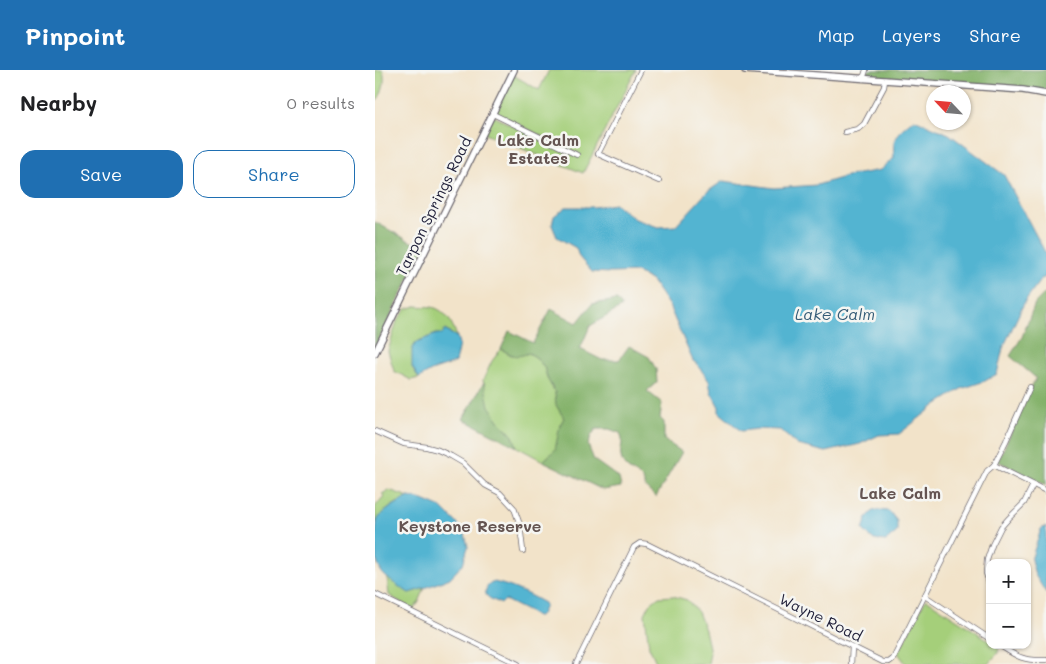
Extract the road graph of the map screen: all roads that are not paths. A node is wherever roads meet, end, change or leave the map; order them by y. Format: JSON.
{"nodes":[{"id":1,"x":514,"y":70,"type":"edge"},
{"id":2,"x":641,"y":70,"type":"edge"},
{"id":3,"x":745,"y":70,"type":"edge"},
{"id":4,"x":866,"y":70,"type":"edge"},
{"id":5,"x":863,"y":79,"type":"junction"},
{"id":6,"x":885,"y":80,"type":"junction"},
{"id":7,"x":1046,"y":94,"type":"edge"},
{"id":8,"x":493,"y":114,"type":"junction"},
{"id":9,"x":845,"y":132,"type":"dead end"},
{"id":10,"x":577,"y":154,"type":"dead end"},
{"id":11,"x":659,"y":181,"type":"dead end"},
{"id":12,"x":375,"y":353,"type":"edge"},
{"id":13,"x":1030,"y":387,"type":"dead end"},
{"id":14,"x":375,"y":432,"type":"edge"},
{"id":15,"x":994,"y":465,"type":"junction"},
{"id":16,"x":1033,"y":485,"type":"junction"},
{"id":17,"x":1046,"y":491,"type":"edge"},
{"id":18,"x":523,"y":551,"type":"dead end"},
{"id":19,"x":987,"y":559,"type":"edge"},
{"id":20,"x":375,"y":594,"type":"edge"},
{"id":21,"x":925,"y":596,"type":"junction"},
{"id":22,"x":986,"y":636,"type":"edge"},
{"id":23,"x":852,"y":647,"type":"junction"},
{"id":24,"x":1005,"y":649,"type":"edge"},
{"id":25,"x":1046,"y":660,"type":"edge"},
{"id":26,"x":518,"y":664,"type":"edge"},
{"id":27,"x":576,"y":664,"type":"edge"},
{"id":28,"x":851,"y":664,"type":"edge"}],
"edges":[{"from":1,"to":8,"type":"main road","name":"Tarpon Springs Road"},
{"from":2,"to":11,"type":"street"},
{"from":3,"to":5,"type":"main road"},
{"from":4,"to":5,"type":"street"},
{"from":5,"to":6,"type":"main road"},
{"from":6,"to":7,"type":"main road"},
{"from":6,"to":9,"type":"street"},
{"from":8,"to":10,"type":"street"},
{"from":8,"to":12,"type":"main road","name":"Tarpon Springs Road"},
{"from":13,"to":15,"type":"street","name":"Wayne Road"},
{"from":14,"to":18,"type":"street"},
{"from":15,"to":16,"type":"street"},
{"from":15,"to":21,"type":"street","name":"Wayne Road"},
{"from":16,"to":17,"type":"street"},
{"from":16,"to":19,"type":"street"},
{"from":20,"to":26,"type":"street"},
{"from":21,"to":22,"type":"street"},
{"from":21,"to":23,"type":"street","name":"Wayne Road"},
{"from":23,"to":27,"type":"street","name":"Wayne Road"},
{"from":23,"to":28,"type":"street"},
{"from":24,"to":25,"type":"street"}]}
